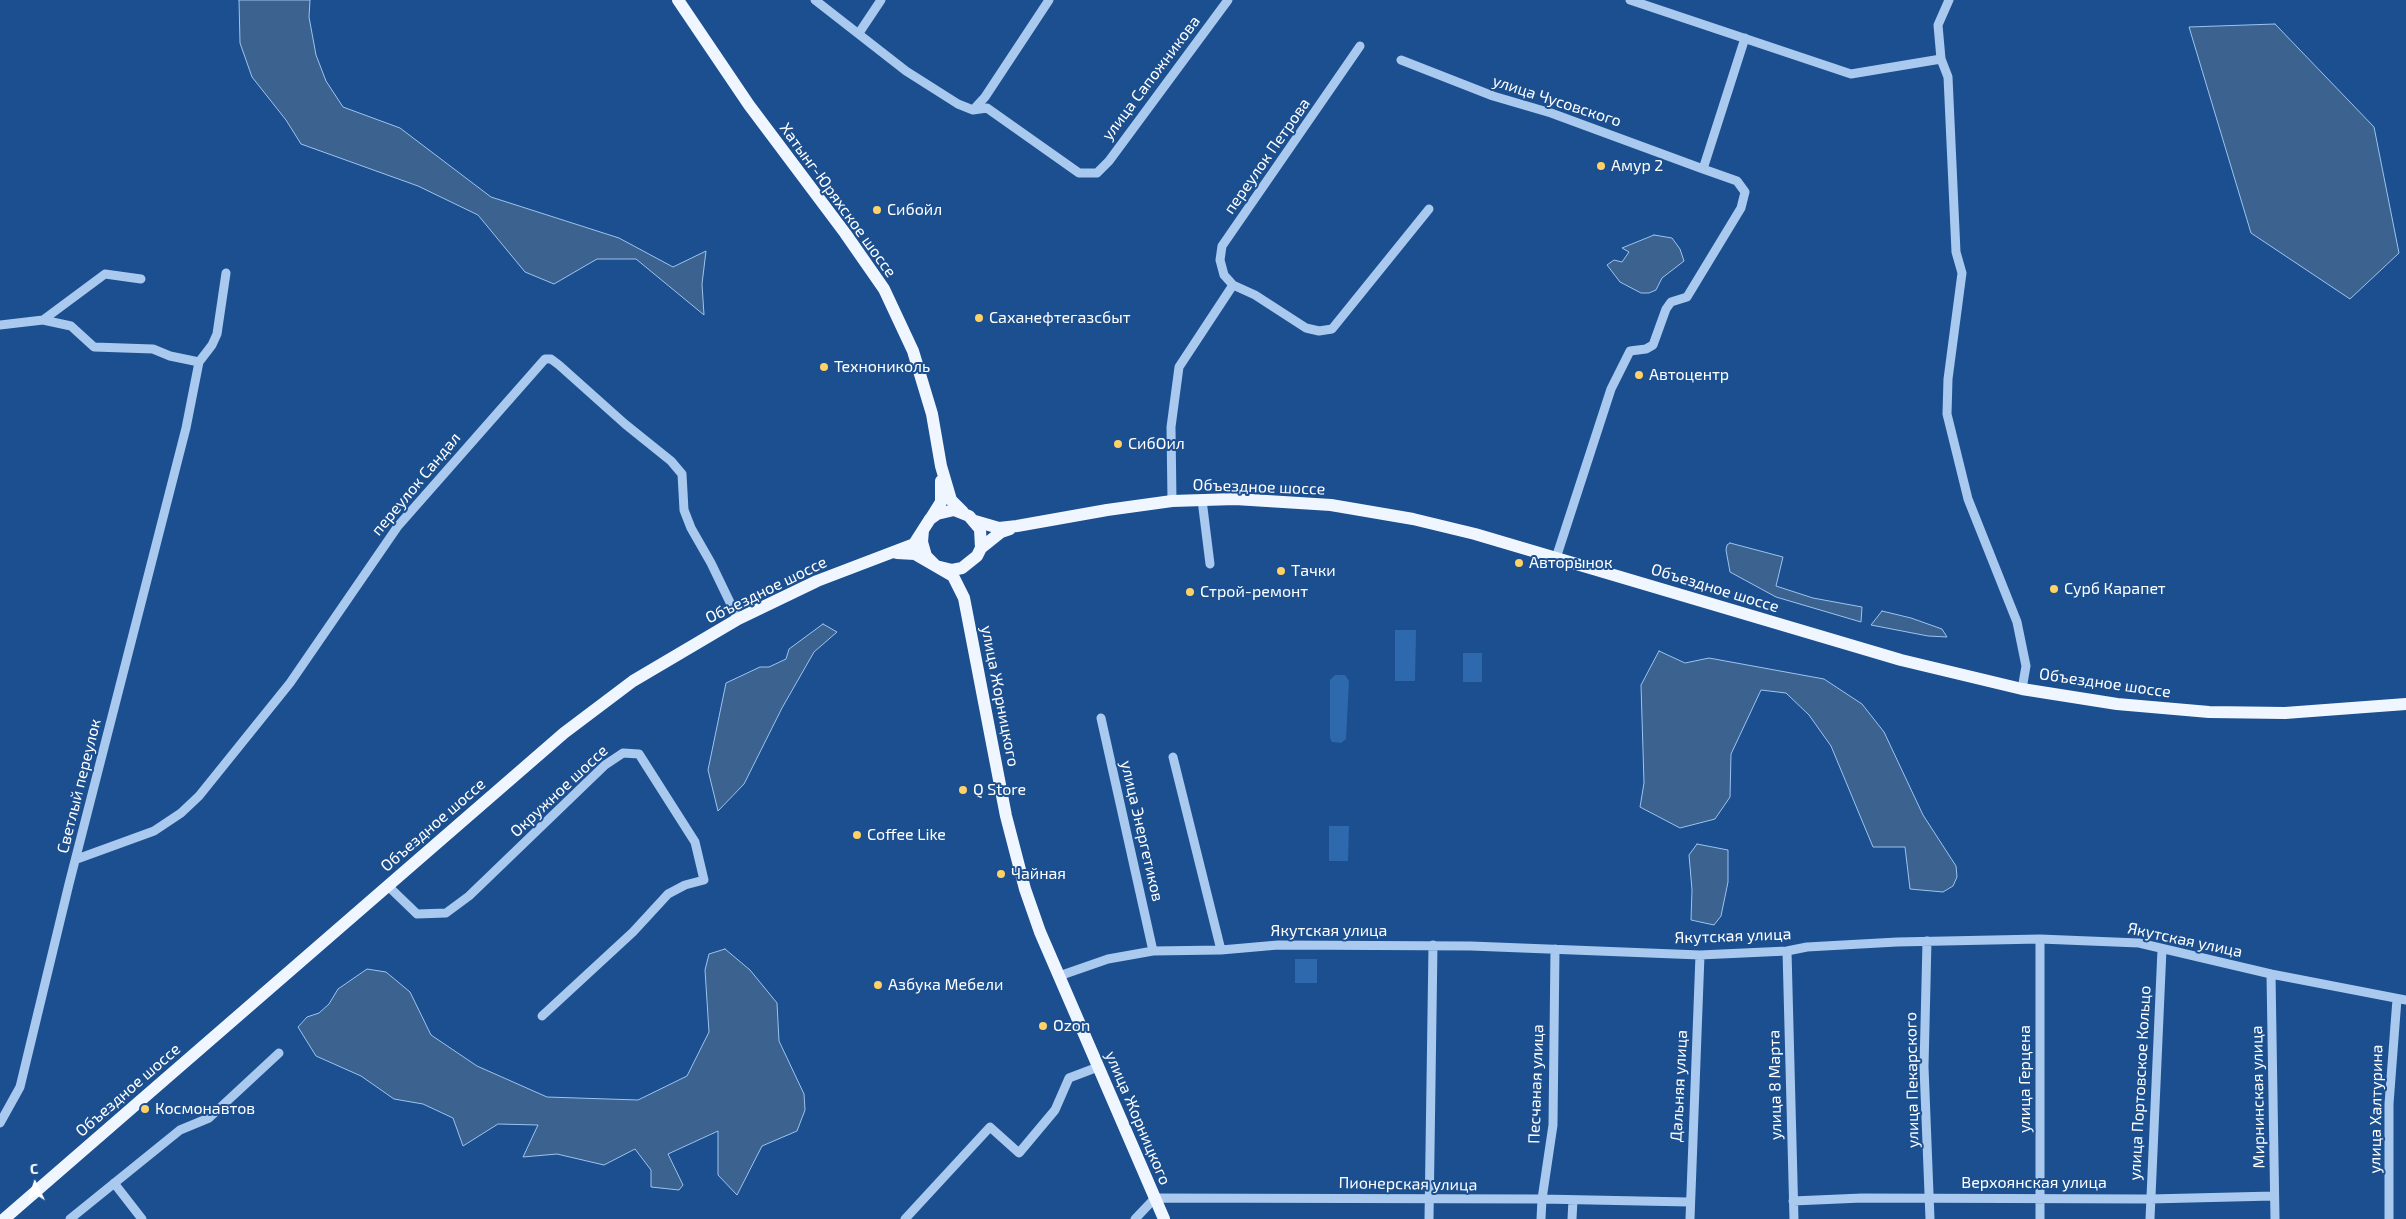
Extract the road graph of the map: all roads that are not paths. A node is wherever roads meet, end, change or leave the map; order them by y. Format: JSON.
{"nodes":[{"id":1,"x":678,"y":0,"type":"edge"},
{"id":2,"x":815,"y":0,"type":"edge"},
{"id":3,"x":881,"y":0,"type":"edge"},
{"id":4,"x":1049,"y":0,"type":"edge"},
{"id":5,"x":1228,"y":0,"type":"edge"},
{"id":6,"x":1630,"y":0,"type":"edge"},
{"id":7,"x":1950,"y":0,"type":"edge"},
{"id":8,"x":859,"y":33,"type":"junction"},
{"id":9,"x":1746,"y":38,"type":"junction"},
{"id":10,"x":1360,"y":46,"type":"dead end"},
{"id":11,"x":1941,"y":59,"type":"junction"},
{"id":12,"x":1401,"y":60,"type":"dead end"},
{"id":13,"x":973,"y":110,"type":"junction"},
{"id":14,"x":1703,"y":169,"type":"junction"},
{"id":15,"x":1430,"y":209,"type":"dead end"},
{"id":16,"x":226,"y":273,"type":"dead end"},
{"id":17,"x":141,"y":279,"type":"dead end"},
{"id":18,"x":1233,"y":285,"type":"junction"},
{"id":19,"x":43,"y":320,"type":"junction"},
{"id":20,"x":0,"y":325,"type":"edge"},
{"id":21,"x":199,"y":362,"type":"junction"},
{"id":22,"x":941,"y":466,"type":"junction"},
{"id":23,"x":1202,"y":500,"type":"junction"},
{"id":24,"x":1172,"y":502,"type":"junction"},
{"id":25,"x":963,"y":512,"type":"junction"},
{"id":26,"x":975,"y":521,"type":"junction"},
{"id":27,"x":927,"y":525,"type":"junction"},
{"id":28,"x":1017,"y":526,"type":"junction"},
{"id":29,"x":894,"y":552,"type":"junction"},
{"id":30,"x":979,"y":552,"type":"junction"},
{"id":31,"x":1556,"y":558,"type":"junction"},
{"id":32,"x":1210,"y":564,"type":"dead end"},
{"id":33,"x":936,"y":566,"type":"junction"},
{"id":34,"x":964,"y":598,"type":"junction"},
{"id":35,"x":738,"y":618,"type":"junction"},
{"id":36,"x":2022,"y":688,"type":"junction"},
{"id":37,"x":2406,"y":704,"type":"edge"},
{"id":38,"x":1101,"y":718,"type":"dead end"},
{"id":39,"x":1173,"y":757,"type":"dead end"},
{"id":40,"x":77,"y":859,"type":"junction"},
{"id":41,"x":388,"y":886,"type":"junction"},
{"id":42,"x":2040,"y":939,"type":"junction"},
{"id":43,"x":1926,"y":941,"type":"junction"},
{"id":44,"x":1433,"y":945,"type":"junction"},
{"id":45,"x":1555,"y":949,"type":"junction"},
{"id":46,"x":2162,"y":949,"type":"junction"},
{"id":47,"x":1221,"y":950,"type":"junction"},
{"id":48,"x":1153,"y":951,"type":"junction"},
{"id":49,"x":1787,"y":951,"type":"junction"},
{"id":50,"x":1700,"y":955,"type":"junction"},
{"id":51,"x":2270,"y":974,"type":"junction"},
{"id":52,"x":1059,"y":976,"type":"junction"},
{"id":53,"x":2401,"y":1000,"type":"edge"},
{"id":54,"x":542,"y":1016,"type":"dead end"},
{"id":55,"x":279,"y":1053,"type":"dead end"},
{"id":56,"x":1098,"y":1067,"type":"junction"},
{"id":57,"x":0,"y":1122,"type":"edge"},
{"id":58,"x":114,"y":1183,"type":"junction"},
{"id":59,"x":2274,"y":1196,"type":"junction"},
{"id":60,"x":1930,"y":1197,"type":"junction"},
{"id":61,"x":1155,"y":1198,"type":"junction"},
{"id":62,"x":1542,"y":1199,"type":"junction"},
{"id":63,"x":2040,"y":1199,"type":"junction"},
{"id":64,"x":2150,"y":1199,"type":"junction"},
{"id":65,"x":1430,"y":1200,"type":"junction"},
{"id":66,"x":1573,"y":1200,"type":"junction"},
{"id":67,"x":1793,"y":1201,"type":"junction"},
{"id":68,"x":1689,"y":1202,"type":"junction"},
{"id":69,"x":0,"y":1212,"type":"edge"},
{"id":70,"x":4,"y":1219,"type":"edge"},
{"id":71,"x":70,"y":1219,"type":"edge"},
{"id":72,"x":142,"y":1219,"type":"edge"},
{"id":73,"x":905,"y":1219,"type":"edge"},
{"id":74,"x":1135,"y":1219,"type":"edge"},
{"id":75,"x":1164,"y":1219,"type":"edge"},
{"id":76,"x":1429,"y":1219,"type":"edge"},
{"id":77,"x":1541,"y":1219,"type":"edge"},
{"id":78,"x":1572,"y":1219,"type":"edge"},
{"id":79,"x":1690,"y":1219,"type":"edge"},
{"id":80,"x":1794,"y":1219,"type":"edge"},
{"id":81,"x":1930,"y":1219,"type":"edge"},
{"id":82,"x":2040,"y":1219,"type":"edge"},
{"id":83,"x":2150,"y":1219,"type":"edge"},
{"id":84,"x":2275,"y":1219,"type":"edge"},
{"id":85,"x":2389,"y":1219,"type":"edge"}],
"edges":[{"from":1,"to":22,"type":"main road","name":"Хатынг-Юряхское шоссе"},
{"from":2,"to":8,"type":"street"},
{"from":3,"to":8,"type":"street"},
{"from":4,"to":13,"type":"street"},
{"from":5,"to":13,"type":"street","name":"улица Сапожникова"},
{"from":6,"to":9,"type":"street"},
{"from":7,"to":11,"type":"street"},
{"from":8,"to":13,"type":"street"},
{"from":9,"to":11,"type":"street"},
{"from":9,"to":14,"type":"street"},
{"from":10,"to":18,"type":"street","name":"переулок Петрова"},
{"from":11,"to":36,"type":"street"},
{"from":12,"to":14,"type":"street","name":"улица Чусовского"},
{"from":14,"to":31,"type":"street","name":"улица Чусовского"},
{"from":15,"to":18,"type":"street"},
{"from":16,"to":21,"type":"street"},
{"from":17,"to":19,"type":"street"},
{"from":18,"to":24,"type":"street"},
{"from":19,"to":20,"type":"street"},
{"from":19,"to":21,"type":"street"},
{"from":21,"to":40,"type":"street","name":"Светлый переулок"},
{"from":22,"to":25,"type":"main road","name":"Хатынг-Юряхское шоссе"},
{"from":22,"to":27,"type":"main road","name":"Хатынг-Юряхское шоссе"},
{"from":23,"to":24,"type":"main road","name":"Объездное шоссе"},
{"from":23,"to":31,"type":"main road","name":"Объездное шоссе"},
{"from":23,"to":32,"type":"street"},
{"from":24,"to":28,"type":"main road","name":"Объездное шоссе"},
{"from":25,"to":26,"type":"main road"},
{"from":25,"to":27,"type":"main road"},
{"from":26,"to":28,"type":"main road","name":"Объездное шоссе"},
{"from":26,"to":30,"type":"main road"},
{"from":27,"to":29,"type":"main road"},
{"from":27,"to":33,"type":"main road"},
{"from":28,"to":30,"type":"main road","name":"Объездное шоссе"},
{"from":29,"to":33,"type":"main road","name":"Объездное шоссе"},
{"from":29,"to":35,"type":"main road","name":"Объездное шоссе"},
{"from":30,"to":33,"type":"main road"},
{"from":30,"to":34,"type":"main road","name":"улица Жорницкого"},
{"from":31,"to":36,"type":"main road","name":"Объездное шоссе"},
{"from":33,"to":34,"type":"main road","name":"улица Жорницкого"},
{"from":34,"to":52,"type":"main road","name":"улица Жорницкого"},
{"from":35,"to":40,"type":"street","name":"переулок Сандал"},
{"from":35,"to":41,"type":"main road","name":"Объездное шоссе"},
{"from":36,"to":37,"type":"main road","name":"Объездное шоссе"},
{"from":38,"to":48,"type":"street","name":"улица Энергетиков"},
{"from":39,"to":47,"type":"street"},
{"from":40,"to":57,"type":"street","name":"Светлый переулок"},
{"from":41,"to":54,"type":"street","name":"Окружное шоссе"},
{"from":41,"to":70,"type":"main road","name":"Объездное шоссе"},
{"from":42,"to":43,"type":"street","name":"Якутская улица"},
{"from":42,"to":46,"type":"street","name":"Якутская улица"},
{"from":42,"to":63,"type":"street","name":"улица Герцена"},
{"from":43,"to":49,"type":"street","name":"Якутская улица"},
{"from":43,"to":60,"type":"street","name":"улица Пекарского"},
{"from":44,"to":45,"type":"street","name":"Якутская улица"},
{"from":44,"to":47,"type":"street","name":"Якутская улица"},
{"from":44,"to":65,"type":"street"},
{"from":45,"to":50,"type":"street","name":"Якутская улица"},
{"from":45,"to":62,"type":"street","name":"Песчаная улица"},
{"from":46,"to":51,"type":"street","name":"Якутская улица"},
{"from":46,"to":64,"type":"street","name":"улица Портовское Кольцо"},
{"from":47,"to":48,"type":"street","name":"Якутская улица"},
{"from":48,"to":52,"type":"street","name":"Якутская улица"},
{"from":49,"to":50,"type":"street","name":"Якутская улица"},
{"from":49,"to":67,"type":"street","name":"улица 8 Марта"},
{"from":50,"to":68,"type":"street","name":"Дальняя улица"},
{"from":51,"to":53,"type":"street","name":"Якутская улица"},
{"from":51,"to":59,"type":"street","name":"Мирнинская улица"},
{"from":52,"to":56,"type":"main road","name":"улица Жорницкого"},
{"from":53,"to":85,"type":"street","name":"улица Халтурина"},
{"from":55,"to":58,"type":"street"},
{"from":56,"to":61,"type":"main road","name":"улица Жорницкого"},
{"from":56,"to":73,"type":"street"},
{"from":58,"to":71,"type":"street"},
{"from":58,"to":72,"type":"street"},
{"from":59,"to":64,"type":"street","name":"Верхоянская улица"},
{"from":59,"to":84,"type":"street","name":"Мирнинская улица"},
{"from":60,"to":63,"type":"street","name":"Верхоянская улица"},
{"from":60,"to":67,"type":"street","name":"Верхоянская улица"},
{"from":60,"to":81,"type":"street","name":"улица Пекарского"},
{"from":61,"to":65,"type":"street","name":"Пионерская улица"},
{"from":61,"to":74,"type":"street"},
{"from":61,"to":75,"type":"main road","name":"улица Жорницкого"},
{"from":62,"to":65,"type":"street","name":"Пионерская улица"},
{"from":62,"to":66,"type":"street","name":"Пионерская улица"},
{"from":62,"to":77,"type":"street","name":"Песчаная улица"},
{"from":63,"to":64,"type":"street","name":"Верхоянская улица"},
{"from":63,"to":82,"type":"street","name":"улица Герцена"},
{"from":64,"to":83,"type":"street","name":"улица Портовское Кольцо"},
{"from":65,"to":76,"type":"street"},
{"from":66,"to":68,"type":"street","name":"Пионерская улица"},
{"from":66,"to":78,"type":"street"},
{"from":67,"to":80,"type":"street","name":"улица 8 Марта"},
{"from":68,"to":79,"type":"street","name":"Дальняя улица"},
{"from":69,"to":70,"type":"street"}]}
